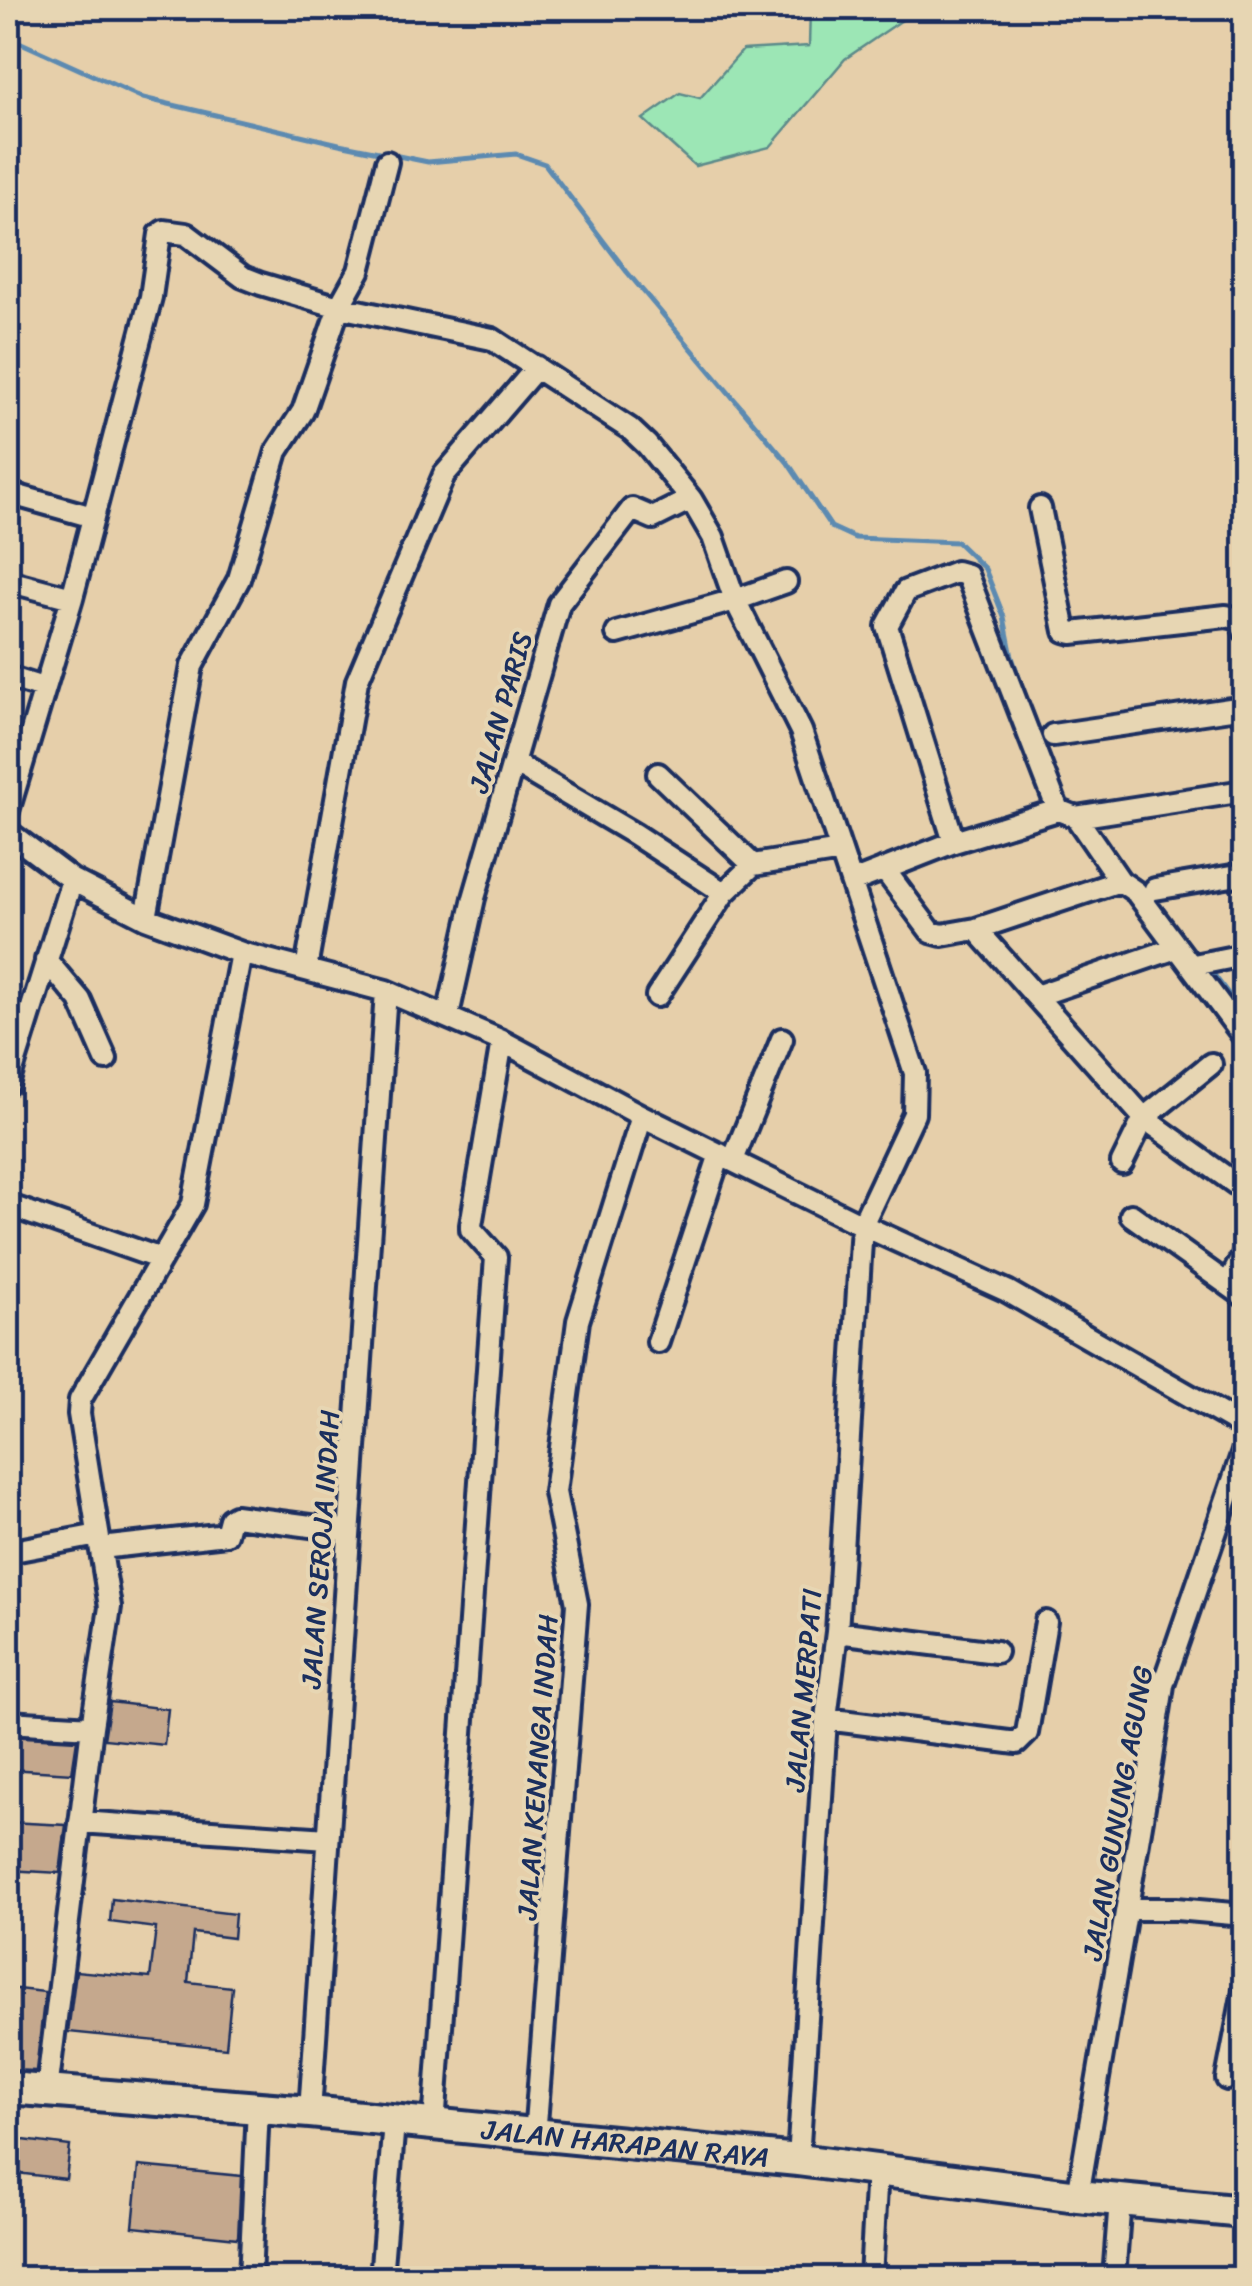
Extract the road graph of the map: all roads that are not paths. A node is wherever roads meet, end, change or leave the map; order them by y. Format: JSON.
{"nodes":[{"id":1,"x":387,"y":162,"type":"dead end"},
{"id":2,"x":339,"y":307,"type":"junction"},
{"id":3,"x":538,"y":368,"type":"junction"},
{"id":4,"x":8,"y":493,"type":"edge"},
{"id":5,"x":691,"y":500,"type":"junction"},
{"id":6,"x":1040,"y":508,"type":"dead end"},
{"id":7,"x":93,"y":517,"type":"junction"},
{"id":8,"x":8,"y":580,"type":"edge"},
{"id":9,"x":786,"y":582,"type":"dead end"},
{"id":10,"x":72,"y":598,"type":"junction"},
{"id":11,"x":736,"y":600,"type":"junction"},
{"id":12,"x":1244,"y":630,"type":"edge"},
{"id":13,"x":617,"y":633,"type":"dead end"},
{"id":14,"x":8,"y":678,"type":"edge"},
{"id":15,"x":43,"y":688,"type":"junction"},
{"id":16,"x":1244,"y":707,"type":"edge"},
{"id":17,"x":1053,"y":734,"type":"dead end"},
{"id":18,"x":514,"y":764,"type":"junction"},
{"id":19,"x":658,"y":774,"type":"dead end"},
{"id":20,"x":1244,"y":790,"type":"edge"},
{"id":21,"x":8,"y":811,"type":"edge"},
{"id":22,"x":1067,"y":814,"type":"junction"},
{"id":23,"x":8,"y":832,"type":"edge"},
{"id":24,"x":954,"y":842,"type":"junction"},
{"id":25,"x":842,"y":851,"type":"junction"},
{"id":26,"x":752,"y":866,"type":"junction"},
{"id":27,"x":884,"y":869,"type":"junction"},
{"id":28,"x":1244,"y":874,"type":"edge"},
{"id":29,"x":72,"y":880,"type":"junction"},
{"id":30,"x":1120,"y":881,"type":"junction"},
{"id":31,"x":852,"y":882,"type":"junction"},
{"id":32,"x":1155,"y":889,"type":"dead end"},
{"id":33,"x":724,"y":894,"type":"junction"},
{"id":34,"x":146,"y":918,"type":"junction"},
{"id":35,"x":976,"y":929,"type":"junction"},
{"id":36,"x":1176,"y":948,"type":"junction"},
{"id":37,"x":242,"y":953,"type":"junction"},
{"id":38,"x":1244,"y":955,"type":"edge"},
{"id":39,"x":46,"y":960,"type":"junction"},
{"id":40,"x":1194,"y":965,"type":"junction"},
{"id":41,"x":306,"y":968,"type":"junction"},
{"id":42,"x":386,"y":991,"type":"junction"},
{"id":43,"x":657,"y":996,"type":"dead end"},
{"id":44,"x":1036,"y":996,"type":"junction"},
{"id":45,"x":448,"y":1015,"type":"junction"},
{"id":46,"x":1244,"y":1037,"type":"edge"},
{"id":47,"x":782,"y":1039,"type":"dead end"},
{"id":48,"x":502,"y":1040,"type":"junction"},
{"id":49,"x":106,"y":1059,"type":"dead end"},
{"id":50,"x":1210,"y":1064,"type":"dead end"},
{"id":51,"x":8,"y":1084,"type":"edge"},
{"id":52,"x":642,"y":1116,"type":"junction"},
{"id":53,"x":1144,"y":1118,"type":"junction"},
{"id":54,"x":726,"y":1157,"type":"junction"},
{"id":55,"x":1122,"y":1163,"type":"dead end"},
{"id":56,"x":1244,"y":1190,"type":"edge"},
{"id":57,"x":16,"y":1208,"type":"dead end"},
{"id":58,"x":1131,"y":1214,"type":"dead end"},
{"id":59,"x":862,"y":1225,"type":"junction"},
{"id":60,"x":1244,"y":1254,"type":"edge"},
{"id":61,"x":161,"y":1259,"type":"junction"},
{"id":62,"x":1236,"y":1290,"type":"edge"},
{"id":63,"x":658,"y":1342,"type":"dead end"},
{"id":64,"x":1244,"y":1427,"type":"edge"},
{"id":65,"x":1244,"y":1449,"type":"edge"},
{"id":66,"x":348,"y":1531,"type":"junction"},
{"id":67,"x":99,"y":1542,"type":"junction"},
{"id":68,"x":8,"y":1552,"type":"edge"},
{"id":69,"x":1046,"y":1622,"type":"dead end"},
{"id":70,"x":837,"y":1632,"type":"junction"},
{"id":71,"x":996,"y":1652,"type":"dead end"},
{"id":72,"x":826,"y":1718,"type":"junction"},
{"id":73,"x":8,"y":1722,"type":"edge"},
{"id":74,"x":92,"y":1727,"type":"junction"},
{"id":75,"x":80,"y":1822,"type":"junction"},
{"id":76,"x":328,"y":1840,"type":"junction"},
{"id":77,"x":1126,"y":1910,"type":"junction"},
{"id":78,"x":1244,"y":1915,"type":"edge"},
{"id":79,"x":1244,"y":1991,"type":"edge"},
{"id":80,"x":1226,"y":2079,"type":"dead end"},
{"id":81,"x":8,"y":2088,"type":"edge"},
{"id":82,"x":47,"y":2091,"type":"junction"},
{"id":83,"x":258,"y":2108,"type":"junction"},
{"id":84,"x":310,"y":2112,"type":"junction"},
{"id":85,"x":394,"y":2122,"type":"junction"},
{"id":86,"x":434,"y":2124,"type":"junction"},
{"id":87,"x":536,"y":2136,"type":"junction"},
{"id":88,"x":798,"y":2160,"type":"junction"},
{"id":89,"x":877,"y":2169,"type":"junction"},
{"id":90,"x":1078,"y":2196,"type":"junction"},
{"id":91,"x":1120,"y":2200,"type":"junction"},
{"id":92,"x":1244,"y":2212,"type":"edge"},
{"id":93,"x":250,"y":2278,"type":"edge"},
{"id":94,"x":382,"y":2278,"type":"edge"},
{"id":95,"x":871,"y":2278,"type":"edge"},
{"id":96,"x":1114,"y":2278,"type":"edge"}],
"edges":[{"from":1,"to":2,"type":"street"},
{"from":2,"to":3,"type":"street"},
{"from":2,"to":7,"type":"street"},
{"from":2,"to":34,"type":"street"},
{"from":3,"to":5,"type":"street"},
{"from":3,"to":41,"type":"street"},
{"from":4,"to":7,"type":"street"},
{"from":5,"to":11,"type":"street"},
{"from":5,"to":18,"type":"street","name":"JALAN PARIS"},
{"from":6,"to":12,"type":"street"},
{"from":7,"to":10,"type":"street"},
{"from":8,"to":10,"type":"street"},
{"from":9,"to":11,"type":"street"},
{"from":10,"to":15,"type":"street"},
{"from":11,"to":13,"type":"street"},
{"from":11,"to":25,"type":"street"},
{"from":14,"to":15,"type":"street"},
{"from":15,"to":21,"type":"street"},
{"from":16,"to":17,"type":"street"},
{"from":18,"to":33,"type":"street"},
{"from":18,"to":45,"type":"street","name":"JALAN PARIS"},
{"from":19,"to":26,"type":"street"},
{"from":20,"to":22,"type":"street"},
{"from":22,"to":24,"type":"street"},
{"from":22,"to":24,"type":"street"},
{"from":22,"to":30,"type":"street"},
{"from":23,"to":29,"type":"street"},
{"from":24,"to":27,"type":"street"},
{"from":25,"to":26,"type":"street"},
{"from":25,"to":31,"type":"street"},
{"from":26,"to":33,"type":"street"},
{"from":27,"to":31,"type":"street"},
{"from":27,"to":35,"type":"street"},
{"from":28,"to":32,"type":"street"},
{"from":29,"to":34,"type":"street"},
{"from":29,"to":39,"type":"street"},
{"from":30,"to":35,"type":"street"},
{"from":30,"to":36,"type":"street"},
{"from":31,"to":59,"type":"street"},
{"from":33,"to":43,"type":"street"},
{"from":34,"to":37,"type":"street"},
{"from":35,"to":44,"type":"street"},
{"from":36,"to":40,"type":"street"},
{"from":36,"to":44,"type":"street"},
{"from":37,"to":41,"type":"street"},
{"from":37,"to":61,"type":"street"},
{"from":38,"to":40,"type":"street"},
{"from":39,"to":49,"type":"street"},
{"from":39,"to":51,"type":"street"},
{"from":40,"to":46,"type":"street"},
{"from":41,"to":42,"type":"street"},
{"from":42,"to":45,"type":"street"},
{"from":42,"to":66,"type":"street","name":"JALAN SEROJA INDAH"},
{"from":44,"to":53,"type":"street"},
{"from":45,"to":48,"type":"street"},
{"from":47,"to":54,"type":"street"},
{"from":48,"to":52,"type":"street"},
{"from":48,"to":86,"type":"street"},
{"from":50,"to":53,"type":"street"},
{"from":52,"to":54,"type":"street"},
{"from":52,"to":87,"type":"street","name":"JALAN KENANGA INDAH"},
{"from":53,"to":55,"type":"street"},
{"from":53,"to":56,"type":"street"},
{"from":54,"to":59,"type":"street"},
{"from":54,"to":63,"type":"street"},
{"from":57,"to":61,"type":"street"},
{"from":58,"to":62,"type":"street"},
{"from":59,"to":64,"type":"street"},
{"from":59,"to":70,"type":"street","name":"JALAN MERPATI"},
{"from":60,"to":62,"type":"street"},
{"from":61,"to":67,"type":"street"},
{"from":65,"to":77,"type":"street","name":"JALAN GUNUNG AGUNG"},
{"from":66,"to":67,"type":"street"},
{"from":66,"to":76,"type":"street","name":"JALAN SEROJA INDAH"},
{"from":67,"to":68,"type":"street"},
{"from":67,"to":74,"type":"street"},
{"from":69,"to":72,"type":"street"},
{"from":70,"to":71,"type":"street"},
{"from":70,"to":72,"type":"street","name":"JALAN MERPATI"},
{"from":72,"to":88,"type":"street","name":"JALAN MERPATI"},
{"from":73,"to":74,"type":"street"},
{"from":74,"to":75,"type":"street"},
{"from":75,"to":76,"type":"street"},
{"from":75,"to":82,"type":"street"},
{"from":76,"to":84,"type":"street","name":"JALAN SEROJA INDAH"},
{"from":77,"to":78,"type":"street"},
{"from":77,"to":90,"type":"street","name":"JALAN GUNUNG AGUNG"},
{"from":79,"to":80,"type":"street"},
{"from":81,"to":82,"type":"main road","name":"JALAN HARAPAN RAYA"},
{"from":82,"to":83,"type":"main road","name":"JALAN HARAPAN RAYA"},
{"from":83,"to":84,"type":"main road","name":"JALAN HARAPAN RAYA"},
{"from":83,"to":93,"type":"street"},
{"from":84,"to":85,"type":"main road","name":"JALAN HARAPAN RAYA"},
{"from":85,"to":86,"type":"main road","name":"JALAN HARAPAN RAYA"},
{"from":85,"to":94,"type":"street"},
{"from":86,"to":87,"type":"main road","name":"JALAN HARAPAN RAYA"},
{"from":87,"to":88,"type":"main road","name":"JALAN HARAPAN RAYA"},
{"from":88,"to":89,"type":"main road","name":"JALAN HARAPAN RAYA"},
{"from":89,"to":90,"type":"main road","name":"JALAN HARAPAN RAYA"},
{"from":89,"to":95,"type":"street"},
{"from":90,"to":91,"type":"main road","name":"JALAN HARAPAN RAYA"},
{"from":91,"to":92,"type":"main road","name":"JALAN HARAPAN RAYA"},
{"from":91,"to":96,"type":"street"}]}
